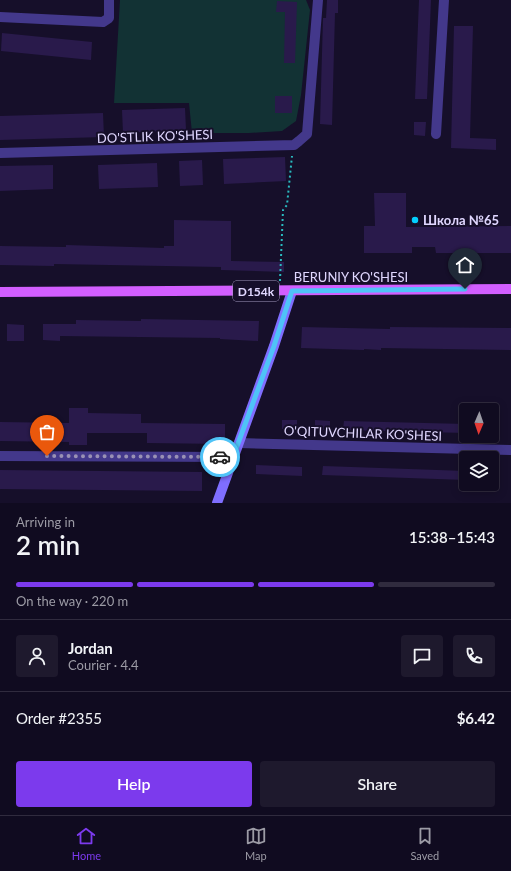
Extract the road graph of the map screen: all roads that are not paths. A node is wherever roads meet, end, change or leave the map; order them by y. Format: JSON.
{"nodes":[{"id":1,"x":318,"y":0,"type":"edge"},
{"id":2,"x":444,"y":0,"type":"edge"},
{"id":3,"x":109,"y":5,"type":"edge"},
{"id":4,"x":0,"y":17,"type":"edge"},
{"id":5,"x":436,"y":134,"type":"dead end"},
{"id":6,"x":0,"y":153,"type":"edge"},
{"id":7,"x":511,"y":289,"type":"edge"},
{"id":8,"x":292,"y":291,"type":"junction"},
{"id":9,"x":0,"y":292,"type":"edge"},
{"id":10,"x":238,"y":443,"type":"junction"},
{"id":11,"x":511,"y":450,"type":"edge"},
{"id":12,"x":0,"y":456,"type":"edge"},
{"id":13,"x":233,"y":457,"type":"junction"},
{"id":14,"x":216,"y":503,"type":"edge"}],
"edges":[{"from":1,"to":6,"type":"street","name":"DO'STLIK KO'SHESI"},
{"from":2,"to":5,"type":"street"},
{"from":3,"to":4,"type":"street"},
{"from":7,"to":8,"type":"main road","name":"BERUNIY KO'SHESI","number":"D154k"},
{"from":8,"to":9,"type":"main road","name":"BERUNIY KO'SHESI","number":"D154k"},
{"from":8,"to":10,"type":"street"},
{"from":10,"to":11,"type":"street","name":"O'QITUVCHILAR KO'SHESI"},
{"from":10,"to":13,"type":"street"},
{"from":12,"to":13,"type":"street"},
{"from":13,"to":14,"type":"street"}]}
